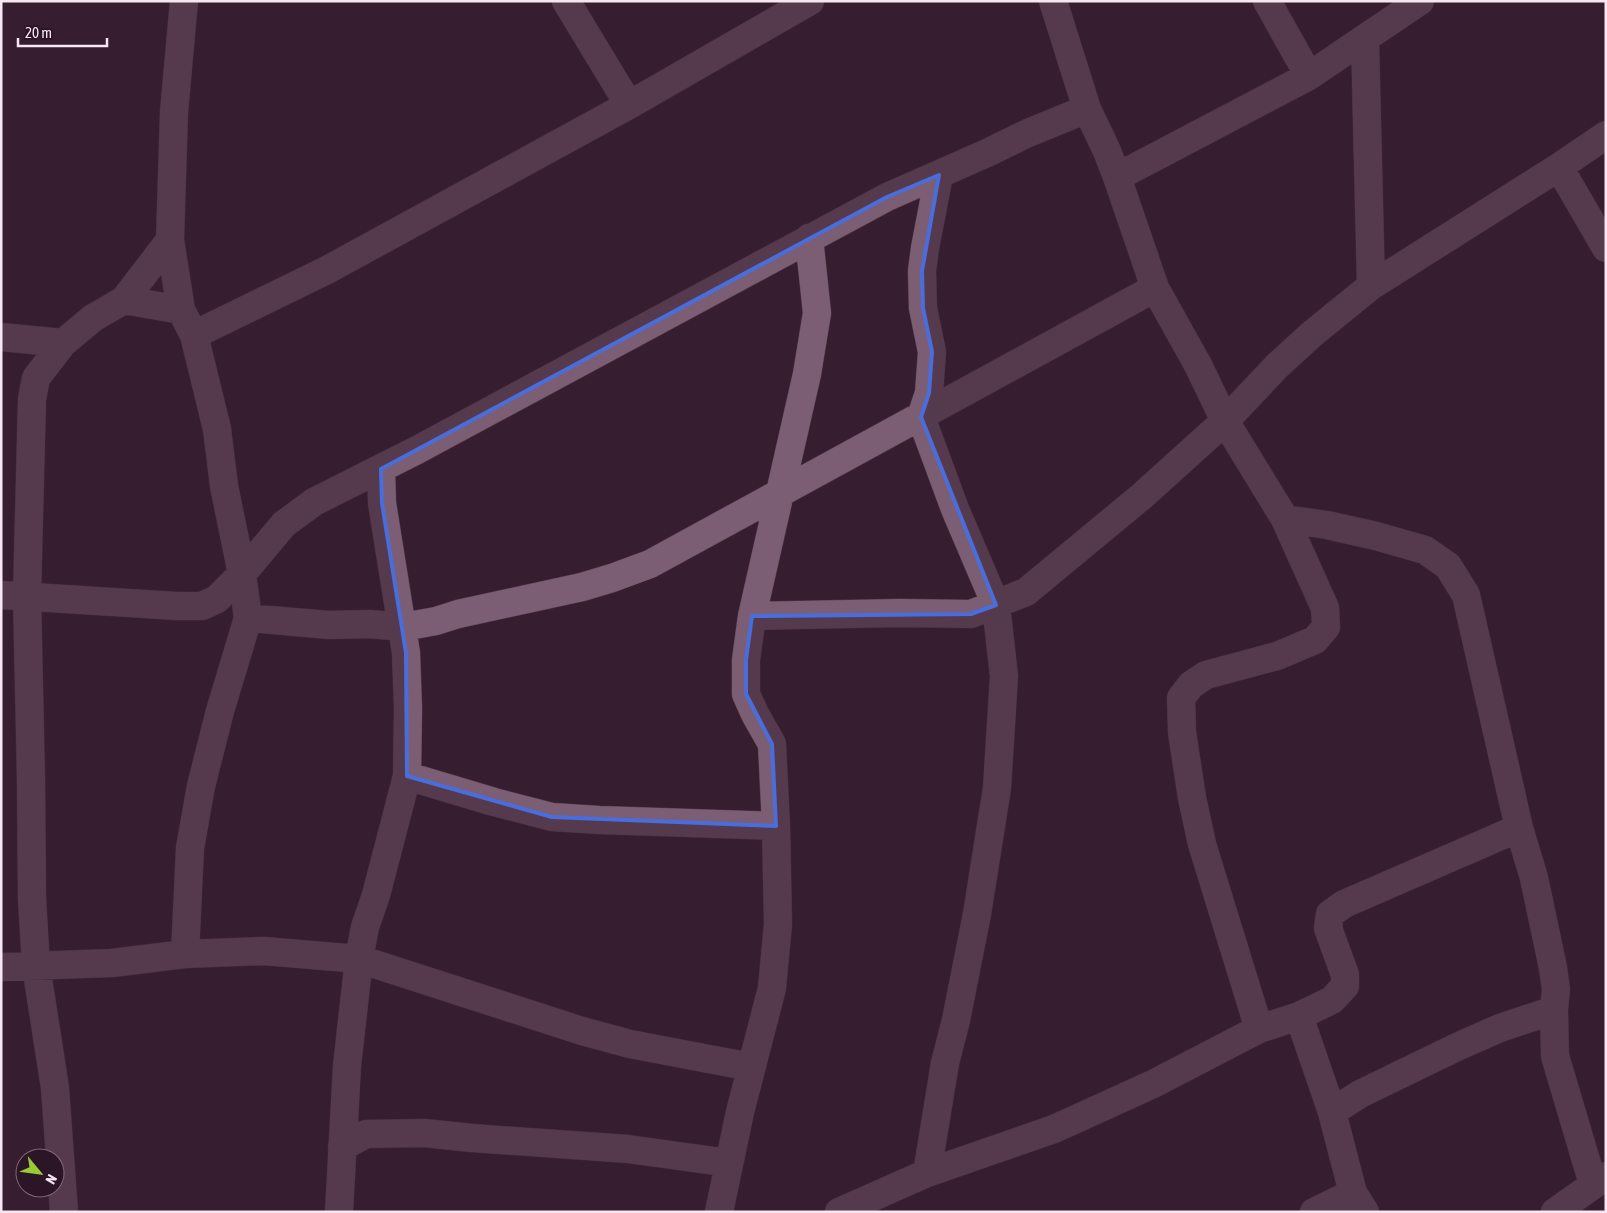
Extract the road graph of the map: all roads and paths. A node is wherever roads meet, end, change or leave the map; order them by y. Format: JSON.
{"nodes":[{"id":1,"x":184,"y":1,"type":"edge"},
{"id":2,"x":566,"y":1,"type":"edge"},
{"id":3,"x":810,"y":1,"type":"edge"},
{"id":4,"x":1053,"y":1,"type":"edge"},
{"id":5,"x":1267,"y":1,"type":"edge"},
{"id":6,"x":1417,"y":3,"type":"edge"},
{"id":7,"x":1365,"y":39,"type":"junction"},
{"id":8,"x":1309,"y":76,"type":"junction"},
{"id":9,"x":629,"y":105,"type":"junction"},
{"id":10,"x":1087,"y":109,"type":"junction"},
{"id":11,"x":1606,"y":135,"type":"edge"},
{"id":12,"x":1559,"y":166,"type":"junction"},
{"id":13,"x":939,"y":175,"type":"junction"},
{"id":14,"x":1117,"y":178,"type":"junction"},
{"id":15,"x":809,"y":238,"type":"junction"},
{"id":16,"x":170,"y":240,"type":"junction"},
{"id":17,"x":1606,"y":248,"type":"edge"},
{"id":18,"x":1371,"y":286,"type":"junction"},
{"id":19,"x":1155,"y":288,"type":"junction"},
{"id":20,"x":124,"y":300,"type":"junction"},
{"id":21,"x":181,"y":310,"type":"junction"},
{"id":22,"x":194,"y":335,"type":"junction"},
{"id":23,"x":1,"y":337,"type":"edge"},
{"id":24,"x":63,"y":343,"type":"junction"},
{"id":25,"x":920,"y":417,"type":"junction"},
{"id":26,"x":1225,"y":421,"type":"junction"},
{"id":27,"x":381,"y":469,"type":"junction"},
{"id":28,"x":780,"y":494,"type":"junction"},
{"id":29,"x":1285,"y":519,"type":"junction"},
{"id":30,"x":242,"y":574,"type":"junction"},
{"id":31,"x":14,"y":596,"type":"edge"},
{"id":32,"x":996,"y":605,"type":"junction"},
{"id":33,"x":752,"y":616,"type":"junction"},
{"id":34,"x":248,"y":618,"type":"junction"},
{"id":35,"x":403,"y":627,"type":"junction"},
{"id":36,"x":407,"y":776,"type":"junction"},
{"id":37,"x":776,"y":826,"type":"junction"},
{"id":38,"x":1519,"y":828,"type":"junction"},
{"id":39,"x":185,"y":954,"type":"junction"},
{"id":40,"x":359,"y":959,"type":"junction"},
{"id":41,"x":36,"y":966,"type":"junction"},
{"id":42,"x":1,"y":967,"type":"edge"},
{"id":43,"x":1554,"y":1010,"type":"junction"},
{"id":44,"x":1299,"y":1016,"type":"junction"},
{"id":45,"x":1259,"y":1029,"type":"junction"},
{"id":46,"x":751,"y":1067,"type":"junction"},
{"id":47,"x":1332,"y":1112,"type":"junction"},
{"id":48,"x":342,"y":1147,"type":"junction"},
{"id":49,"x":729,"y":1163,"type":"junction"},
{"id":50,"x":926,"y":1173,"type":"junction"},
{"id":51,"x":1600,"y":1180,"type":"edge"},
{"id":52,"x":1359,"y":1202,"type":"edge"},
{"id":53,"x":64,"y":1212,"type":"edge"},
{"id":54,"x":339,"y":1212,"type":"edge"},
{"id":55,"x":719,"y":1212,"type":"edge"},
{"id":56,"x":839,"y":1212,"type":"edge"},
{"id":57,"x":1314,"y":1212,"type":"edge"},
{"id":58,"x":1555,"y":1212,"type":"edge"}],
"edges":[{"from":1,"to":16,"type":"street"},
{"from":2,"to":9,"type":"street"},
{"from":3,"to":9,"type":"street"},
{"from":4,"to":10,"type":"street"},
{"from":5,"to":8,"type":"street"},
{"from":6,"to":7,"type":"street"},
{"from":7,"to":8,"type":"street"},
{"from":7,"to":18,"type":"street"},
{"from":8,"to":14,"type":"street"},
{"from":9,"to":22,"type":"street"},
{"from":10,"to":13,"type":"street"},
{"from":10,"to":14,"type":"street"},
{"from":11,"to":12,"type":"street"},
{"from":12,"to":17,"type":"street"},
{"from":12,"to":18,"type":"street"},
{"from":13,"to":15,"type":"street"},
{"from":13,"to":25,"type":"street"},
{"from":14,"to":19,"type":"street"},
{"from":15,"to":27,"type":"street"},
{"from":15,"to":28,"type":"street"},
{"from":16,"to":20,"type":"street"},
{"from":16,"to":21,"type":"street"},
{"from":18,"to":26,"type":"street"},
{"from":19,"to":25,"type":"street"},
{"from":19,"to":26,"type":"street"},
{"from":20,"to":21,"type":"street"},
{"from":20,"to":24,"type":"street"},
{"from":21,"to":22,"type":"street"},
{"from":22,"to":30,"type":"street"},
{"from":23,"to":24,"type":"street"},
{"from":24,"to":31,"type":"street"},
{"from":25,"to":28,"type":"street"},
{"from":25,"to":32,"type":"street"},
{"from":26,"to":29,"type":"street"},
{"from":26,"to":32,"type":"street"},
{"from":27,"to":30,"type":"street"},
{"from":27,"to":35,"type":"street"},
{"from":28,"to":33,"type":"street"},
{"from":28,"to":35,"type":"street"},
{"from":29,"to":38,"type":"street"},
{"from":29,"to":45,"type":"street"},
{"from":30,"to":31,"type":"street"},
{"from":30,"to":34,"type":"street"},
{"from":31,"to":41,"type":"street"},
{"from":32,"to":33,"type":"street"},
{"from":32,"to":50,"type":"street"},
{"from":33,"to":37,"type":"street"},
{"from":34,"to":35,"type":"street"},
{"from":34,"to":39,"type":"street"},
{"from":35,"to":36,"type":"street"},
{"from":36,"to":37,"type":"street"},
{"from":36,"to":40,"type":"street"},
{"from":37,"to":46,"type":"street"},
{"from":38,"to":43,"type":"street"},
{"from":38,"to":44,"type":"street"},
{"from":39,"to":40,"type":"street"},
{"from":39,"to":41,"type":"street"},
{"from":40,"to":46,"type":"street"},
{"from":40,"to":48,"type":"street"},
{"from":41,"to":42,"type":"street"},
{"from":41,"to":53,"type":"street"},
{"from":43,"to":47,"type":"street"},
{"from":43,"to":51,"type":"street"},
{"from":44,"to":45,"type":"street"},
{"from":44,"to":47,"type":"street"},
{"from":45,"to":50,"type":"street"},
{"from":46,"to":49,"type":"street"},
{"from":47,"to":52,"type":"street"},
{"from":48,"to":49,"type":"street"},
{"from":48,"to":54,"type":"street"},
{"from":49,"to":55,"type":"street"},
{"from":50,"to":56,"type":"street"},
{"from":51,"to":58,"type":"street"},
{"from":52,"to":57,"type":"street"}]}
